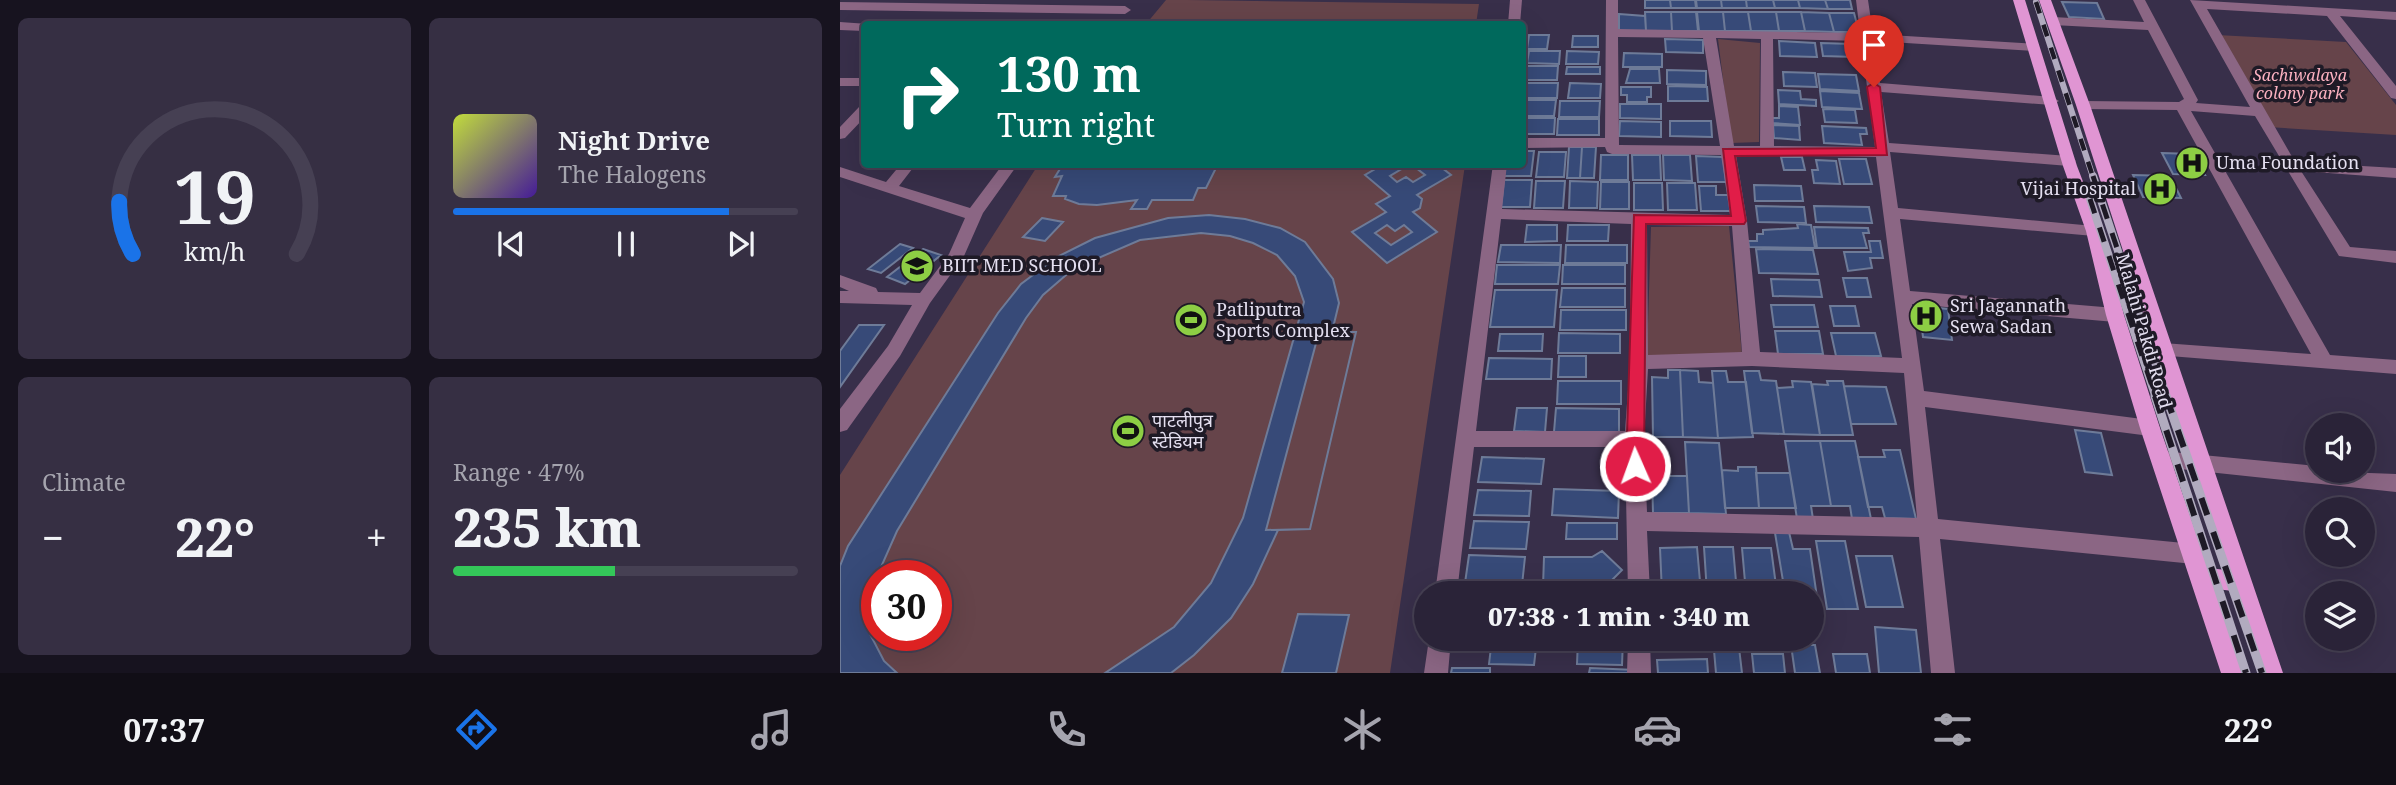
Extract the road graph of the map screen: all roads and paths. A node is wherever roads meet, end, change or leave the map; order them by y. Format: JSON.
{"nodes":[{"id":1,"x":1516,"y":0,"type":"edge"},
{"id":2,"x":1612,"y":0,"type":"edge"},
{"id":3,"x":1862,"y":0,"type":"edge"},
{"id":4,"x":2019,"y":0,"type":"edge"},
{"id":5,"x":2045,"y":0,"type":"edge"},
{"id":6,"x":2139,"y":0,"type":"edge"},
{"id":7,"x":2197,"y":3,"type":"edge"},
{"id":8,"x":1129,"y":5,"type":"edge"},
{"id":9,"x":844,"y":6,"type":"edge"},
{"id":10,"x":2330,"y":12,"type":"junction"},
{"id":11,"x":2396,"y":16,"type":"edge"},
{"id":12,"x":1117,"y":21,"type":"edge"},
{"id":13,"x":1514,"y":21,"type":"edge"},
{"id":14,"x":2053,"y":21,"type":"junction"},
{"id":15,"x":840,"y":26,"type":"edge"},
{"id":16,"x":2151,"y":26,"type":"junction"},
{"id":17,"x":861,"y":27,"type":"edge"},
{"id":18,"x":1612,"y":33,"type":"junction"},
{"id":19,"x":1709,"y":34,"type":"junction"},
{"id":20,"x":1767,"y":35,"type":"junction"},
{"id":21,"x":1867,"y":37,"type":"junction"},
{"id":22,"x":2035,"y":47,"type":"junction"},
{"id":23,"x":840,"y":82,"type":"edge"},
{"id":24,"x":861,"y":82,"type":"edge"},
{"id":25,"x":1874,"y":87,"type":"junction"},
{"id":26,"x":2396,"y":94,"type":"edge"},
{"id":27,"x":2052,"y":101,"type":"junction"},
{"id":28,"x":2083,"y":105,"type":"junction"},
{"id":29,"x":2182,"y":106,"type":"junction"},
{"id":30,"x":2260,"y":112,"type":"junction"},
{"id":31,"x":861,"y":113,"type":"edge"},
{"id":32,"x":840,"y":135,"type":"edge"},
{"id":33,"x":1612,"y":142,"type":"junction"},
{"id":34,"x":1526,"y":143,"type":"edge"},
{"id":35,"x":1882,"y":149,"type":"junction"},
{"id":36,"x":1728,"y":152,"type":"junction"},
{"id":37,"x":1767,"y":152,"type":"junction"},
{"id":38,"x":2069,"y":161,"type":"junction"},
{"id":39,"x":2290,"y":166,"type":"junction"},
{"id":40,"x":906,"y":168,"type":"edge"},
{"id":41,"x":1008,"y":168,"type":"edge"},
{"id":42,"x":1500,"y":168,"type":"edge"},
{"id":43,"x":840,"y":172,"type":"edge"},
{"id":44,"x":2396,"y":173,"type":"edge"},
{"id":45,"x":889,"y":188,"type":"junction"},
{"id":46,"x":1891,"y":213,"type":"junction"},
{"id":47,"x":1495,"y":214,"type":"junction"},
{"id":48,"x":974,"y":215,"type":"junction"},
{"id":49,"x":1639,"y":219,"type":"junction"},
{"id":50,"x":1739,"y":221,"type":"junction"},
{"id":51,"x":2094,"y":231,"type":"junction"},
{"id":52,"x":2396,"y":257,"type":"edge"},
{"id":53,"x":840,"y":281,"type":"edge"},
{"id":54,"x":879,"y":296,"type":"junction"},
{"id":55,"x":840,"y":297,"type":"edge"},
{"id":56,"x":1903,"y":297,"type":"junction"},
{"id":57,"x":924,"y":299,"type":"junction"},
{"id":58,"x":2115,"y":315,"type":"junction"},
{"id":59,"x":2162,"y":350,"type":"junction"},
{"id":60,"x":1752,"y":359,"type":"junction"},
{"id":61,"x":1639,"y":362,"type":"junction"},
{"id":62,"x":2325,"y":363,"type":"junction"},
{"id":63,"x":1912,"y":366,"type":"junction"},
{"id":64,"x":2396,"y":367,"type":"edge"},
{"id":65,"x":1916,"y":398,"type":"junction"},
{"id":66,"x":840,"y":424,"type":"edge"},
{"id":67,"x":2150,"y":428,"type":"junction"},
{"id":68,"x":1466,"y":439,"type":"junction"},
{"id":69,"x":1634,"y":439,"type":"junction"},
{"id":70,"x":2161,"y":459,"type":"junction"},
{"id":71,"x":2201,"y":463,"type":"junction"},
{"id":72,"x":2396,"y":484,"type":"edge"},
{"id":73,"x":1639,"y":522,"type":"junction"},
{"id":74,"x":1928,"y":528,"type":"junction"},
{"id":75,"x":2194,"y":554,"type":"junction"},
{"id":76,"x":2202,"y":578,"type":"junction"},
{"id":77,"x":1448,"y":581,"type":"edge"},
{"id":78,"x":1639,"y":581,"type":"edge"},
{"id":79,"x":2240,"y":581,"type":"junction"},
{"id":80,"x":1439,"y":651,"type":"edge"},
{"id":81,"x":1639,"y":651,"type":"edge"},
{"id":82,"x":1436,"y":673,"type":"edge"},
{"id":83,"x":1639,"y":673,"type":"edge"},
{"id":84,"x":1942,"y":673,"type":"edge"},
{"id":85,"x":2233,"y":673,"type":"edge"},
{"id":86,"x":2271,"y":673,"type":"edge"}],
"edges":[{"from":1,"to":13,"type":"street"},
{"from":2,"to":18,"type":"street"},
{"from":3,"to":21,"type":"street"},
{"from":4,"to":22,"type":"main road","name":"Malahi Pakdi Road"},
{"from":5,"to":14,"type":"main road"},
{"from":6,"to":16,"type":"street"},
{"from":7,"to":10,"type":"street"},
{"from":7,"to":30,"type":"street"},
{"from":8,"to":9,"type":"street"},
{"from":8,"to":12,"type":"street"},
{"from":10,"to":11,"type":"street"},
{"from":10,"to":26,"type":"street"},
{"from":14,"to":16,"type":"street"},
{"from":14,"to":28,"type":"main road"},
{"from":15,"to":17,"type":"street"},
{"from":16,"to":29,"type":"street"},
{"from":18,"to":19,"type":"street"},
{"from":18,"to":33,"type":"street"},
{"from":19,"to":20,"type":"street"},
{"from":19,"to":36,"type":"street"},
{"from":20,"to":21,"type":"street"},
{"from":20,"to":37,"type":"street"},
{"from":21,"to":22,"type":"street"},
{"from":21,"to":25,"type":"street"},
{"from":22,"to":27,"type":"main road","name":"Malahi Pakdi Road"},
{"from":23,"to":24,"type":"street"},
{"from":25,"to":27,"type":"street"},
{"from":25,"to":35,"type":"street"},
{"from":27,"to":38,"type":"main road","name":"Malahi Pakdi Road"},
{"from":28,"to":29,"type":"street"},
{"from":28,"to":59,"type":"main road"},
{"from":29,"to":30,"type":"street"},
{"from":29,"to":62,"type":"street"},
{"from":30,"to":39,"type":"street"},
{"from":31,"to":32,"type":"street"},
{"from":33,"to":34,"type":"street"},
{"from":33,"to":36,"type":"street"},
{"from":35,"to":37,"type":"street"},
{"from":35,"to":38,"type":"street"},
{"from":35,"to":46,"type":"street"},
{"from":36,"to":37,"type":"street"},
{"from":36,"to":50,"type":"street"},
{"from":38,"to":51,"type":"main road","name":"Malahi Pakdi Road"},
{"from":39,"to":44,"type":"street"},
{"from":39,"to":52,"type":"street"},
{"from":40,"to":45,"type":"street"},
{"from":41,"to":48,"type":"street"},
{"from":42,"to":47,"type":"street"},
{"from":43,"to":45,"type":"street"},
{"from":45,"to":48,"type":"street"},
{"from":46,"to":51,"type":"street"},
{"from":46,"to":56,"type":"street"},
{"from":47,"to":49,"type":"street"},
{"from":47,"to":68,"type":"street"},
{"from":48,"to":57,"type":"street"},
{"from":49,"to":50,"type":"street"},
{"from":49,"to":61,"type":"street"},
{"from":50,"to":60,"type":"street"},
{"from":51,"to":58,"type":"main road","name":"Malahi Pakdi Road"},
{"from":53,"to":54,"type":"street"},
{"from":54,"to":55,"type":"street"},
{"from":54,"to":57,"type":"street"},
{"from":56,"to":58,"type":"street"},
{"from":56,"to":63,"type":"street"},
{"from":57,"to":66,"type":"street"},
{"from":58,"to":67,"type":"main road","name":"Malahi Pakdi Road"},
{"from":59,"to":62,"type":"street"},
{"from":59,"to":71,"type":"main road"},
{"from":60,"to":61,"type":"street"},
{"from":60,"to":63,"type":"street"},
{"from":61,"to":69,"type":"street"},
{"from":62,"to":64,"type":"street"},
{"from":63,"to":65,"type":"street"},
{"from":65,"to":67,"type":"street"},
{"from":65,"to":74,"type":"street"},
{"from":67,"to":70,"type":"main road","name":"Malahi Pakdi Road"},
{"from":68,"to":69,"type":"street"},
{"from":68,"to":77,"type":"street"},
{"from":69,"to":73,"type":"street"},
{"from":70,"to":71,"type":"street"},
{"from":70,"to":75,"type":"main road","name":"Malahi Pakdi Road"},
{"from":71,"to":72,"type":"street"},
{"from":71,"to":79,"type":"main road"},
{"from":73,"to":74,"type":"street"},
{"from":73,"to":78,"type":"street"},
{"from":74,"to":75,"type":"street"},
{"from":74,"to":84,"type":"street"},
{"from":75,"to":76,"type":"main road","name":"Malahi Pakdi Road"},
{"from":76,"to":79,"type":"main road"},
{"from":76,"to":85,"type":"main road","name":"Malahi Pakdi Road"},
{"from":79,"to":86,"type":"main road"},
{"from":80,"to":82,"type":"street"},
{"from":81,"to":83,"type":"street"}]}
